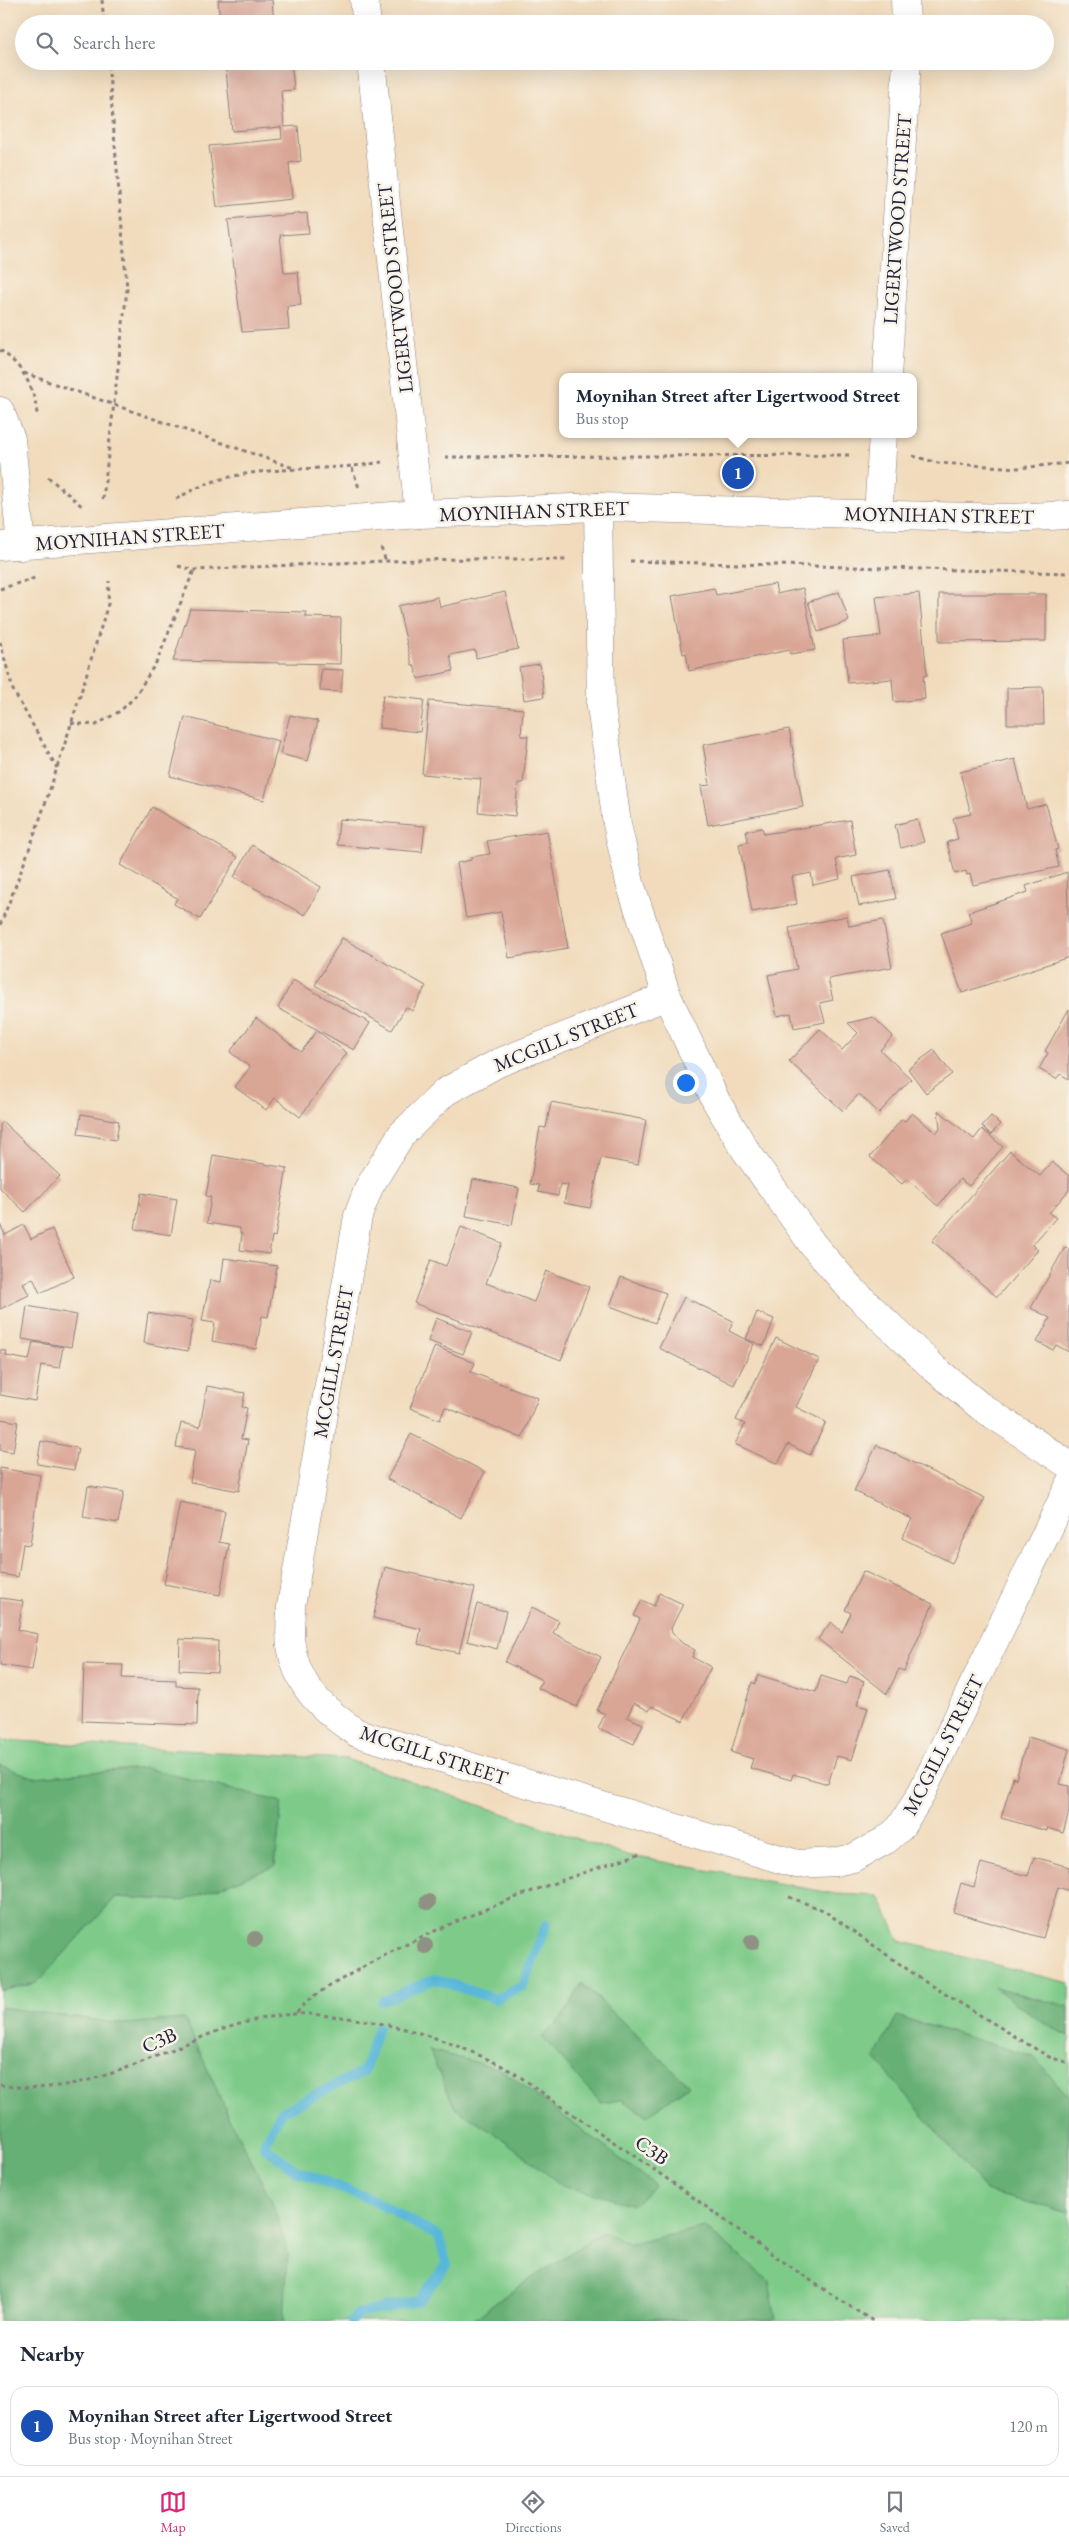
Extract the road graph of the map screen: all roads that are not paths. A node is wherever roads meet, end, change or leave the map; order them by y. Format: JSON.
{"nodes":[{"id":1,"x":364,"y":0,"type":"edge"},
{"id":2,"x":905,"y":0,"type":"edge"},
{"id":3,"x":366,"y":15,"type":"edge"},
{"id":4,"x":906,"y":15,"type":"edge"},
{"id":5,"x":372,"y":70,"type":"edge"},
{"id":6,"x":907,"y":70,"type":"edge"},
{"id":7,"x":887,"y":373,"type":"edge"},
{"id":8,"x":0,"y":412,"type":"edge"},
{"id":9,"x":883,"y":445,"type":"edge"},
{"id":10,"x":598,"y":507,"type":"junction"},
{"id":11,"x":418,"y":514,"type":"junction"},
{"id":12,"x":878,"y":515,"type":"junction"},
{"id":13,"x":1069,"y":515,"type":"edge"},
{"id":14,"x":11,"y":546,"type":"edge"},
{"id":15,"x":667,"y":996,"type":"junction"},
{"id":16,"x":1069,"y":1464,"type":"edge"},
{"id":17,"x":1069,"y":1486,"type":"edge"}],
"edges":[{"from":1,"to":3,"type":"street"},
{"from":2,"to":4,"type":"street"},
{"from":5,"to":11,"type":"street","name":"LIGERTWOOD STREET"},
{"from":6,"to":7,"type":"street","name":"LIGERTWOOD STREET"},
{"from":8,"to":14,"type":"street"},
{"from":9,"to":12,"type":"street"},
{"from":10,"to":11,"type":"street","name":"MOYNIHAN STREET"},
{"from":10,"to":12,"type":"street","name":"MOYNIHAN STREET"},
{"from":10,"to":15,"type":"street"},
{"from":11,"to":14,"type":"street","name":"MOYNIHAN STREET"},
{"from":12,"to":13,"type":"street","name":"MOYNIHAN STREET"},
{"from":15,"to":16,"type":"street"},
{"from":15,"to":17,"type":"street","name":"MCGILL STREET"}]}
